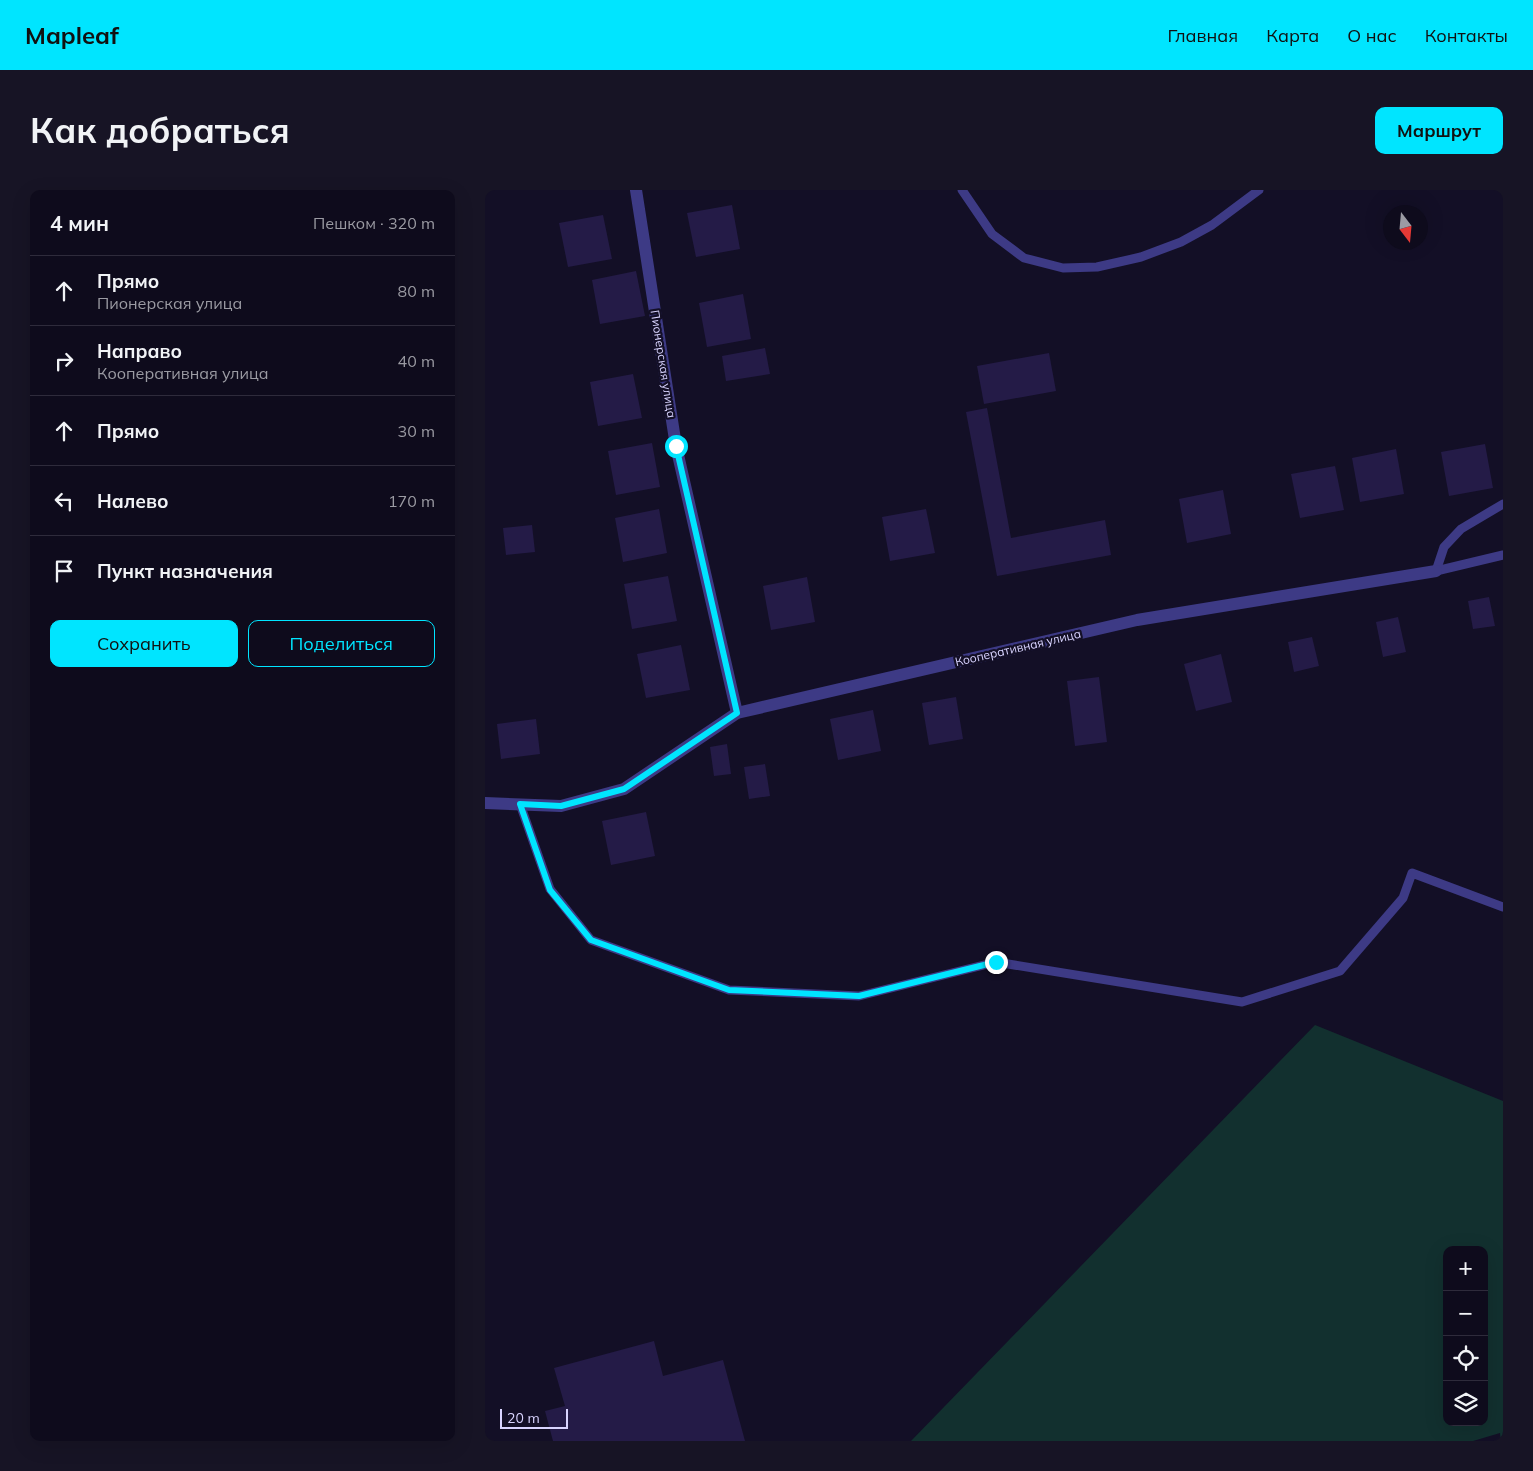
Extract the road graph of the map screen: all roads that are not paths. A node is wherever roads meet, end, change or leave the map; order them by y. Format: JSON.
{"nodes":[{"id":1,"x":636,"y":190,"type":"edge"},
{"id":2,"x":962,"y":190,"type":"edge"},
{"id":3,"x":1259,"y":190,"type":"edge"},
{"id":4,"x":1503,"y":504,"type":"edge"},
{"id":5,"x":1503,"y":555,"type":"edge"},
{"id":6,"x":1436,"y":571,"type":"junction"},
{"id":7,"x":737,"y":713,"type":"junction"},
{"id":8,"x":485,"y":803,"type":"edge"},
{"id":9,"x":520,"y":804,"type":"junction"},
{"id":10,"x":1503,"y":907,"type":"edge"}],
"edges":[{"from":1,"to":7,"type":"street","name":"Пионерская улица"},
{"from":2,"to":3,"type":"lane"},
{"from":4,"to":6,"type":"lane"},
{"from":5,"to":6,"type":"lane"},
{"from":6,"to":7,"type":"street","name":"Кооперативная улица"},
{"from":7,"to":9,"type":"street","name":"Кооперативная улица"},
{"from":8,"to":9,"type":"street","name":"Кооперативная улица"},
{"from":9,"to":10,"type":"lane"}]}
